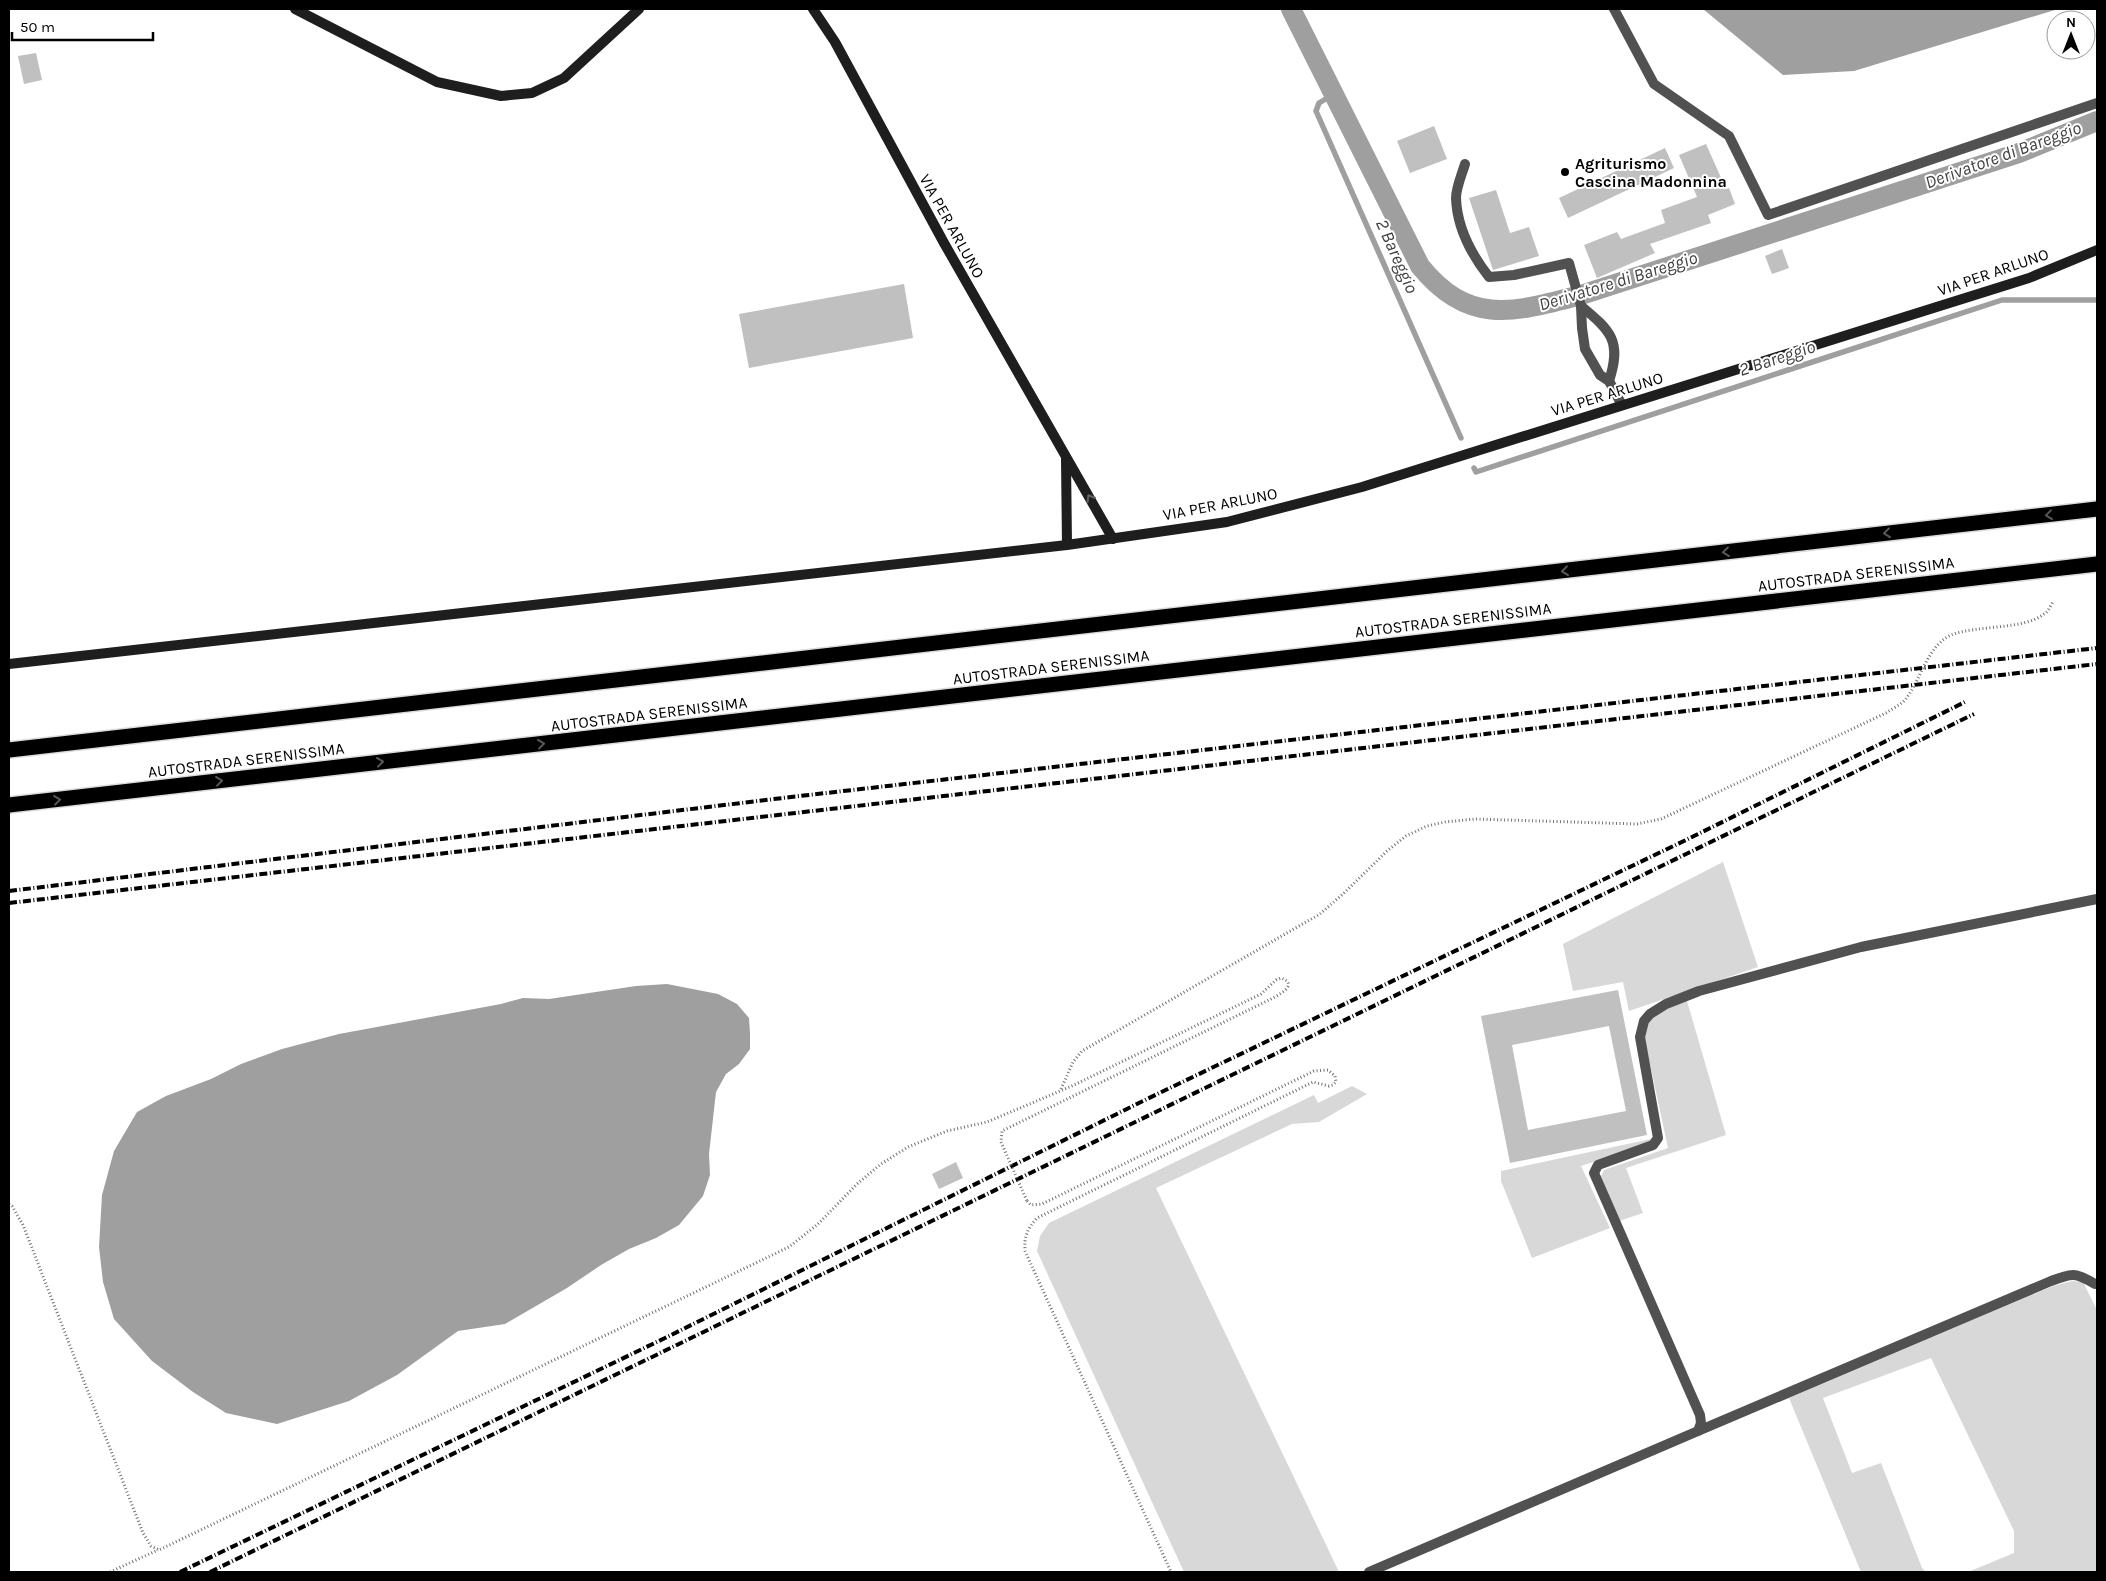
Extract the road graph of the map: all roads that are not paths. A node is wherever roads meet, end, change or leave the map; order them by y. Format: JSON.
{"nodes":[{"id":1,"x":294,"y":9,"type":"edge"},
{"id":2,"x":639,"y":9,"type":"edge"},
{"id":3,"x":813,"y":9,"type":"edge"},
{"id":4,"x":1614,"y":9,"type":"edge"},
{"id":5,"x":2097,"y":103,"type":"edge"},
{"id":6,"x":1465,"y":164,"type":"dead end"},
{"id":7,"x":2097,"y":250,"type":"edge"},
{"id":8,"x":1582,"y":306,"type":"junction"},
{"id":9,"x":1609,"y":381,"type":"junction"},
{"id":10,"x":1622,"y":406,"type":"junction"},
{"id":11,"x":1066,"y":458,"type":"junction"},
{"id":12,"x":2097,"y":509,"type":"edge"},
{"id":13,"x":1116,"y":538,"type":"junction"},
{"id":14,"x":1067,"y":545,"type":"junction"},
{"id":15,"x":2097,"y":564,"type":"edge"},
{"id":16,"x":9,"y":664,"type":"edge"},
{"id":17,"x":9,"y":750,"type":"edge"},
{"id":18,"x":9,"y":805,"type":"edge"},
{"id":19,"x":2097,"y":899,"type":"edge"},
{"id":20,"x":2095,"y":1284,"type":"dead end"},
{"id":21,"x":1698,"y":1431,"type":"junction"},
{"id":22,"x":1370,"y":1572,"type":"edge"}],
"edges":[{"from":1,"to":2,"type":"street"},
{"from":3,"to":11,"type":"street","name":"VIA PER ARLUNO"},
{"from":4,"to":5,"type":"street"},
{"from":6,"to":8,"type":"street"},
{"from":7,"to":10,"type":"street","name":"VIA PER ARLUNO"},
{"from":8,"to":9,"type":"street"},
{"from":8,"to":9,"type":"street"},
{"from":9,"to":10,"type":"street"},
{"from":10,"to":13,"type":"street","name":"VIA PER ARLUNO"},
{"from":13,"to":11,"type":"street","name":"VIA PER ARLUNO","one_way":true},
{"from":11,"to":14,"type":"street","name":"VIA PER ARLUNO"},
{"from":12,"to":17,"type":"highway","one_way":true},
{"from":13,"to":14,"type":"street"},
{"from":14,"to":16,"type":"street"},
{"from":18,"to":15,"type":"highway","name":"AUTOSTRADA SERENISSIMA","one_way":true},
{"from":19,"to":21,"type":"street"},
{"from":20,"to":21,"type":"street"},
{"from":21,"to":22,"type":"street"}]}
